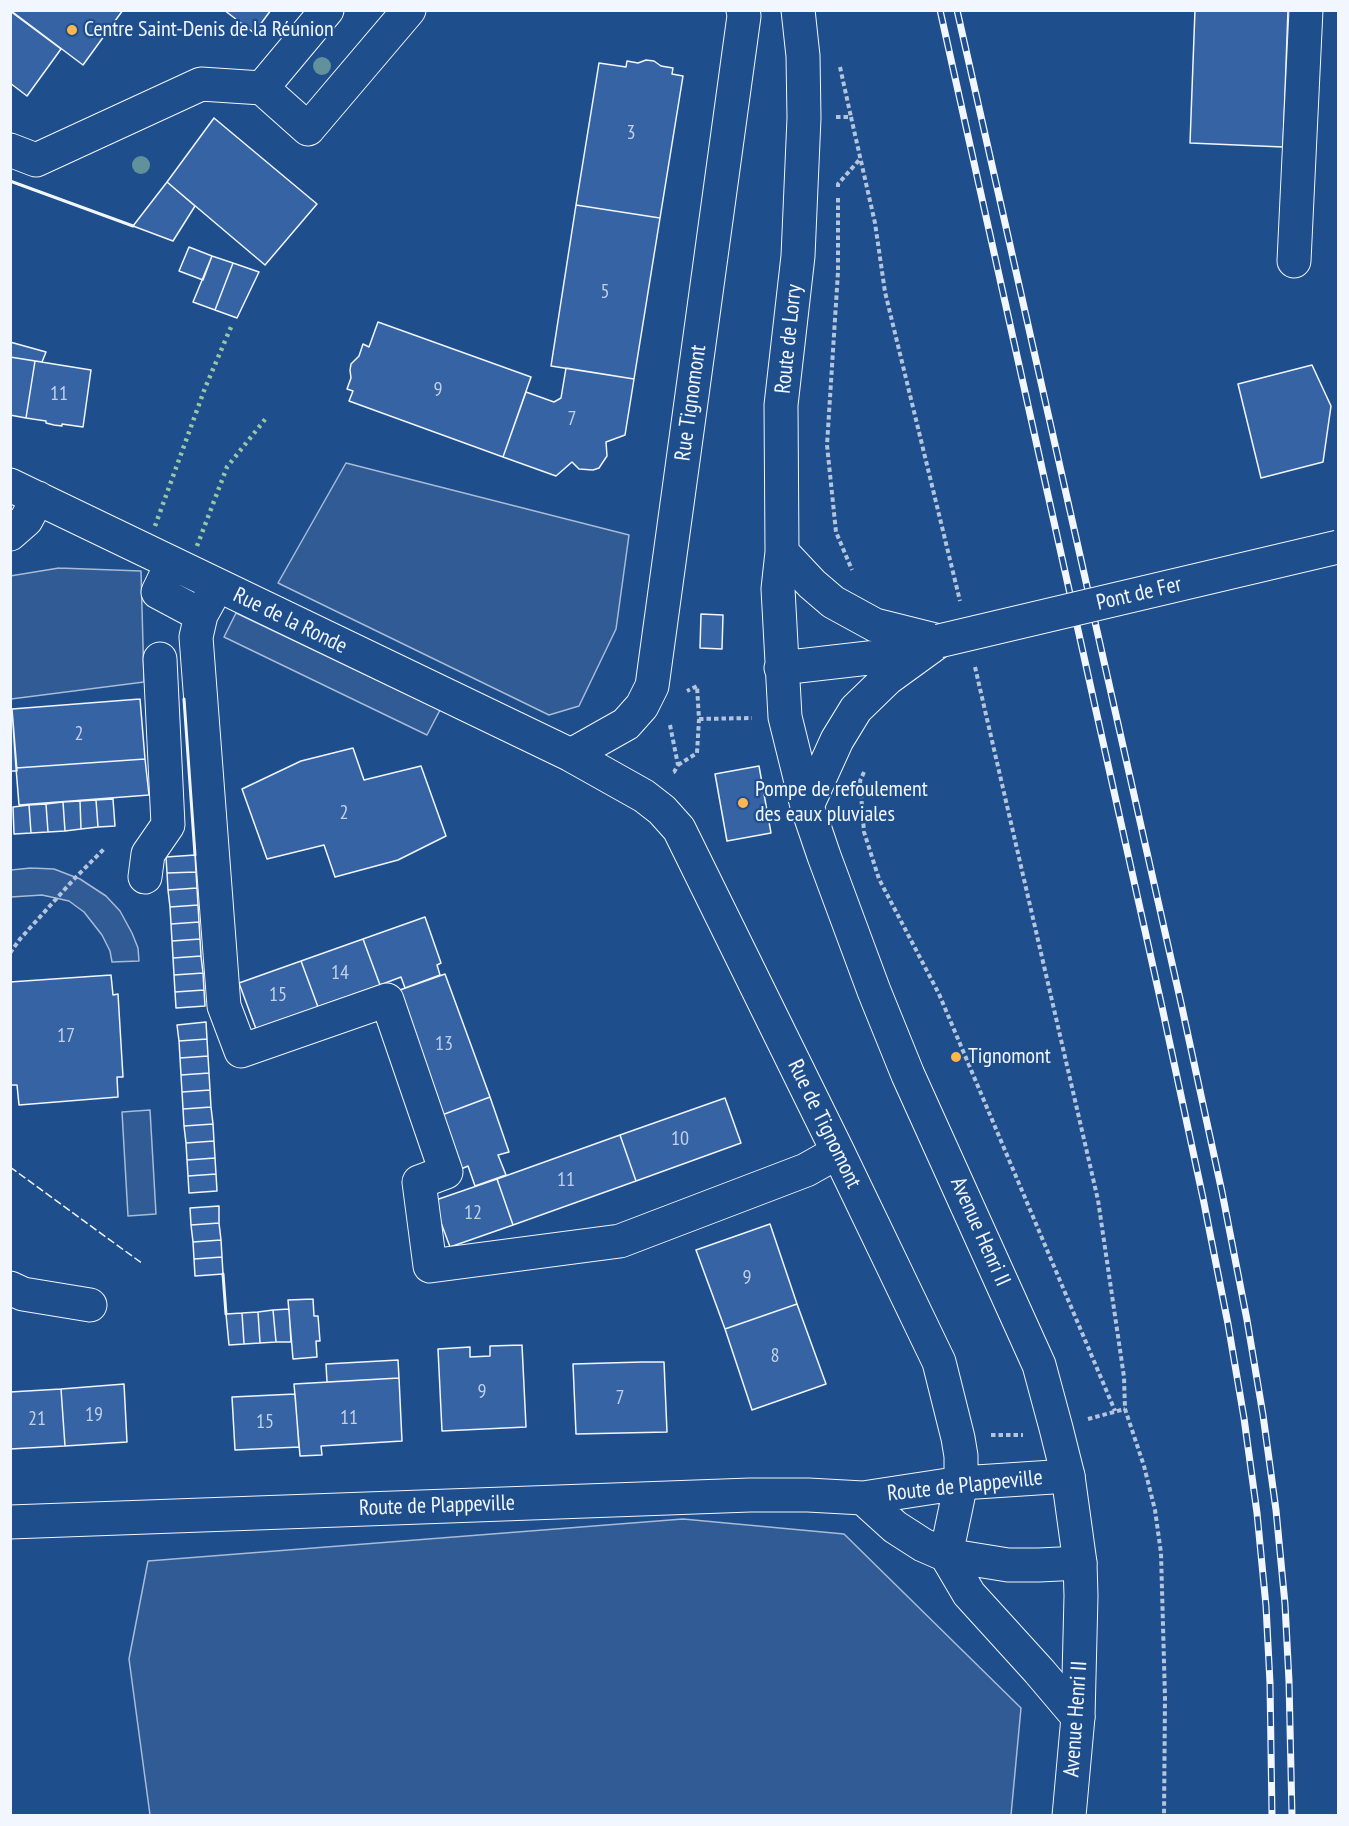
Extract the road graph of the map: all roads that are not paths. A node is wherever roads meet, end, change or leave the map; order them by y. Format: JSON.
{"nodes":[{"id":1,"x":327,"y":10,"type":"edge"},
{"id":2,"x":410,"y":10,"type":"edge"},
{"id":3,"x":743,"y":10,"type":"edge"},
{"id":4,"x":798,"y":10,"type":"edge"},
{"id":5,"x":1306,"y":10,"type":"edge"},
{"id":6,"x":262,"y":88,"type":"junction"},
{"id":7,"x":10,"y":150,"type":"edge"},
{"id":8,"x":1294,"y":261,"type":"dead end"},
{"id":9,"x":24,"y":492,"type":"edge"},
{"id":10,"x":10,"y":534,"type":"edge"},
{"id":11,"x":1338,"y":547,"type":"edge"},
{"id":12,"x":782,"y":552,"type":"junction"},
{"id":13,"x":172,"y":563,"type":"junction"},
{"id":14,"x":217,"y":586,"type":"junction"},
{"id":15,"x":201,"y":615,"type":"junction"},
{"id":16,"x":939,"y":641,"type":"junction"},
{"id":17,"x":160,"y":659,"type":"dead end"},
{"id":18,"x":781,"y":669,"type":"junction"},
{"id":19,"x":571,"y":755,"type":"junction"},
{"id":20,"x":807,"y":806,"type":"junction"},
{"id":21,"x":145,"y":877,"type":"dead end"},
{"id":22,"x":838,"y":1152,"type":"junction"},
{"id":23,"x":10,"y":1288,"type":"edge"},
{"id":24,"x":90,"y":1305,"type":"dead end"},
{"id":25,"x":1068,"y":1476,"type":"junction"},
{"id":26,"x":961,"y":1483,"type":"junction"},
{"id":27,"x":863,"y":1498,"type":"junction"},
{"id":28,"x":10,"y":1522,"type":"edge"},
{"id":29,"x":946,"y":1555,"type":"junction"},
{"id":30,"x":1080,"y":1563,"type":"junction"},
{"id":31,"x":1078,"y":1717,"type":"junction"},
{"id":32,"x":1069,"y":1815,"type":"edge"}],
"edges":[{"from":1,"to":6,"type":"street"},
{"from":2,"to":6,"type":"street"},
{"from":3,"to":19,"type":"street","name":"Rue Tignomont"},
{"from":4,"to":12,"type":"street","name":"Route de Lorry"},
{"from":5,"to":8,"type":"street"},
{"from":6,"to":7,"type":"street"},
{"from":9,"to":10,"type":"street"},
{"from":9,"to":13,"type":"street","name":"Rue de la Ronde"},
{"from":11,"to":16,"type":"street","name":"Pont de Fer","bridge":true},
{"from":12,"to":16,"type":"street"},
{"from":12,"to":18,"type":"street","name":"Route de Lorry"},
{"from":13,"to":14,"type":"street","name":"Rue de la Ronde"},
{"from":13,"to":15,"type":"street"},
{"from":14,"to":15,"type":"street"},
{"from":14,"to":19,"type":"street","name":"Rue de la Ronde"},
{"from":15,"to":22,"type":"street"},
{"from":16,"to":18,"type":"street","name":"Pont de Fer"},
{"from":16,"to":20,"type":"street"},
{"from":17,"to":21,"type":"street"},
{"from":18,"to":20,"type":"street","name":"Avenue Henri II"},
{"from":19,"to":22,"type":"street","name":"Rue de Tignomont"},
{"from":20,"to":25,"type":"street","name":"Avenue Henri II"},
{"from":22,"to":26,"type":"street","name":"Rue de Tignomont"},
{"from":23,"to":24,"type":"street"},
{"from":25,"to":26,"type":"street","name":"Route de Plappeville"},
{"from":25,"to":30,"type":"street","name":"Avenue Henri II"},
{"from":26,"to":27,"type":"street","name":"Route de Plappeville"},
{"from":26,"to":29,"type":"street","name":"Rue de Tignomont"},
{"from":27,"to":28,"type":"street","name":"Route de Plappeville"},
{"from":27,"to":29,"type":"street","name":"Route de Plappeville"},
{"from":29,"to":30,"type":"street","name":"Route de Plappeville"},
{"from":29,"to":31,"type":"street"},
{"from":30,"to":31,"type":"street","name":"Avenue Henri II"},
{"from":31,"to":32,"type":"street","name":"Avenue Henri II"}]}
